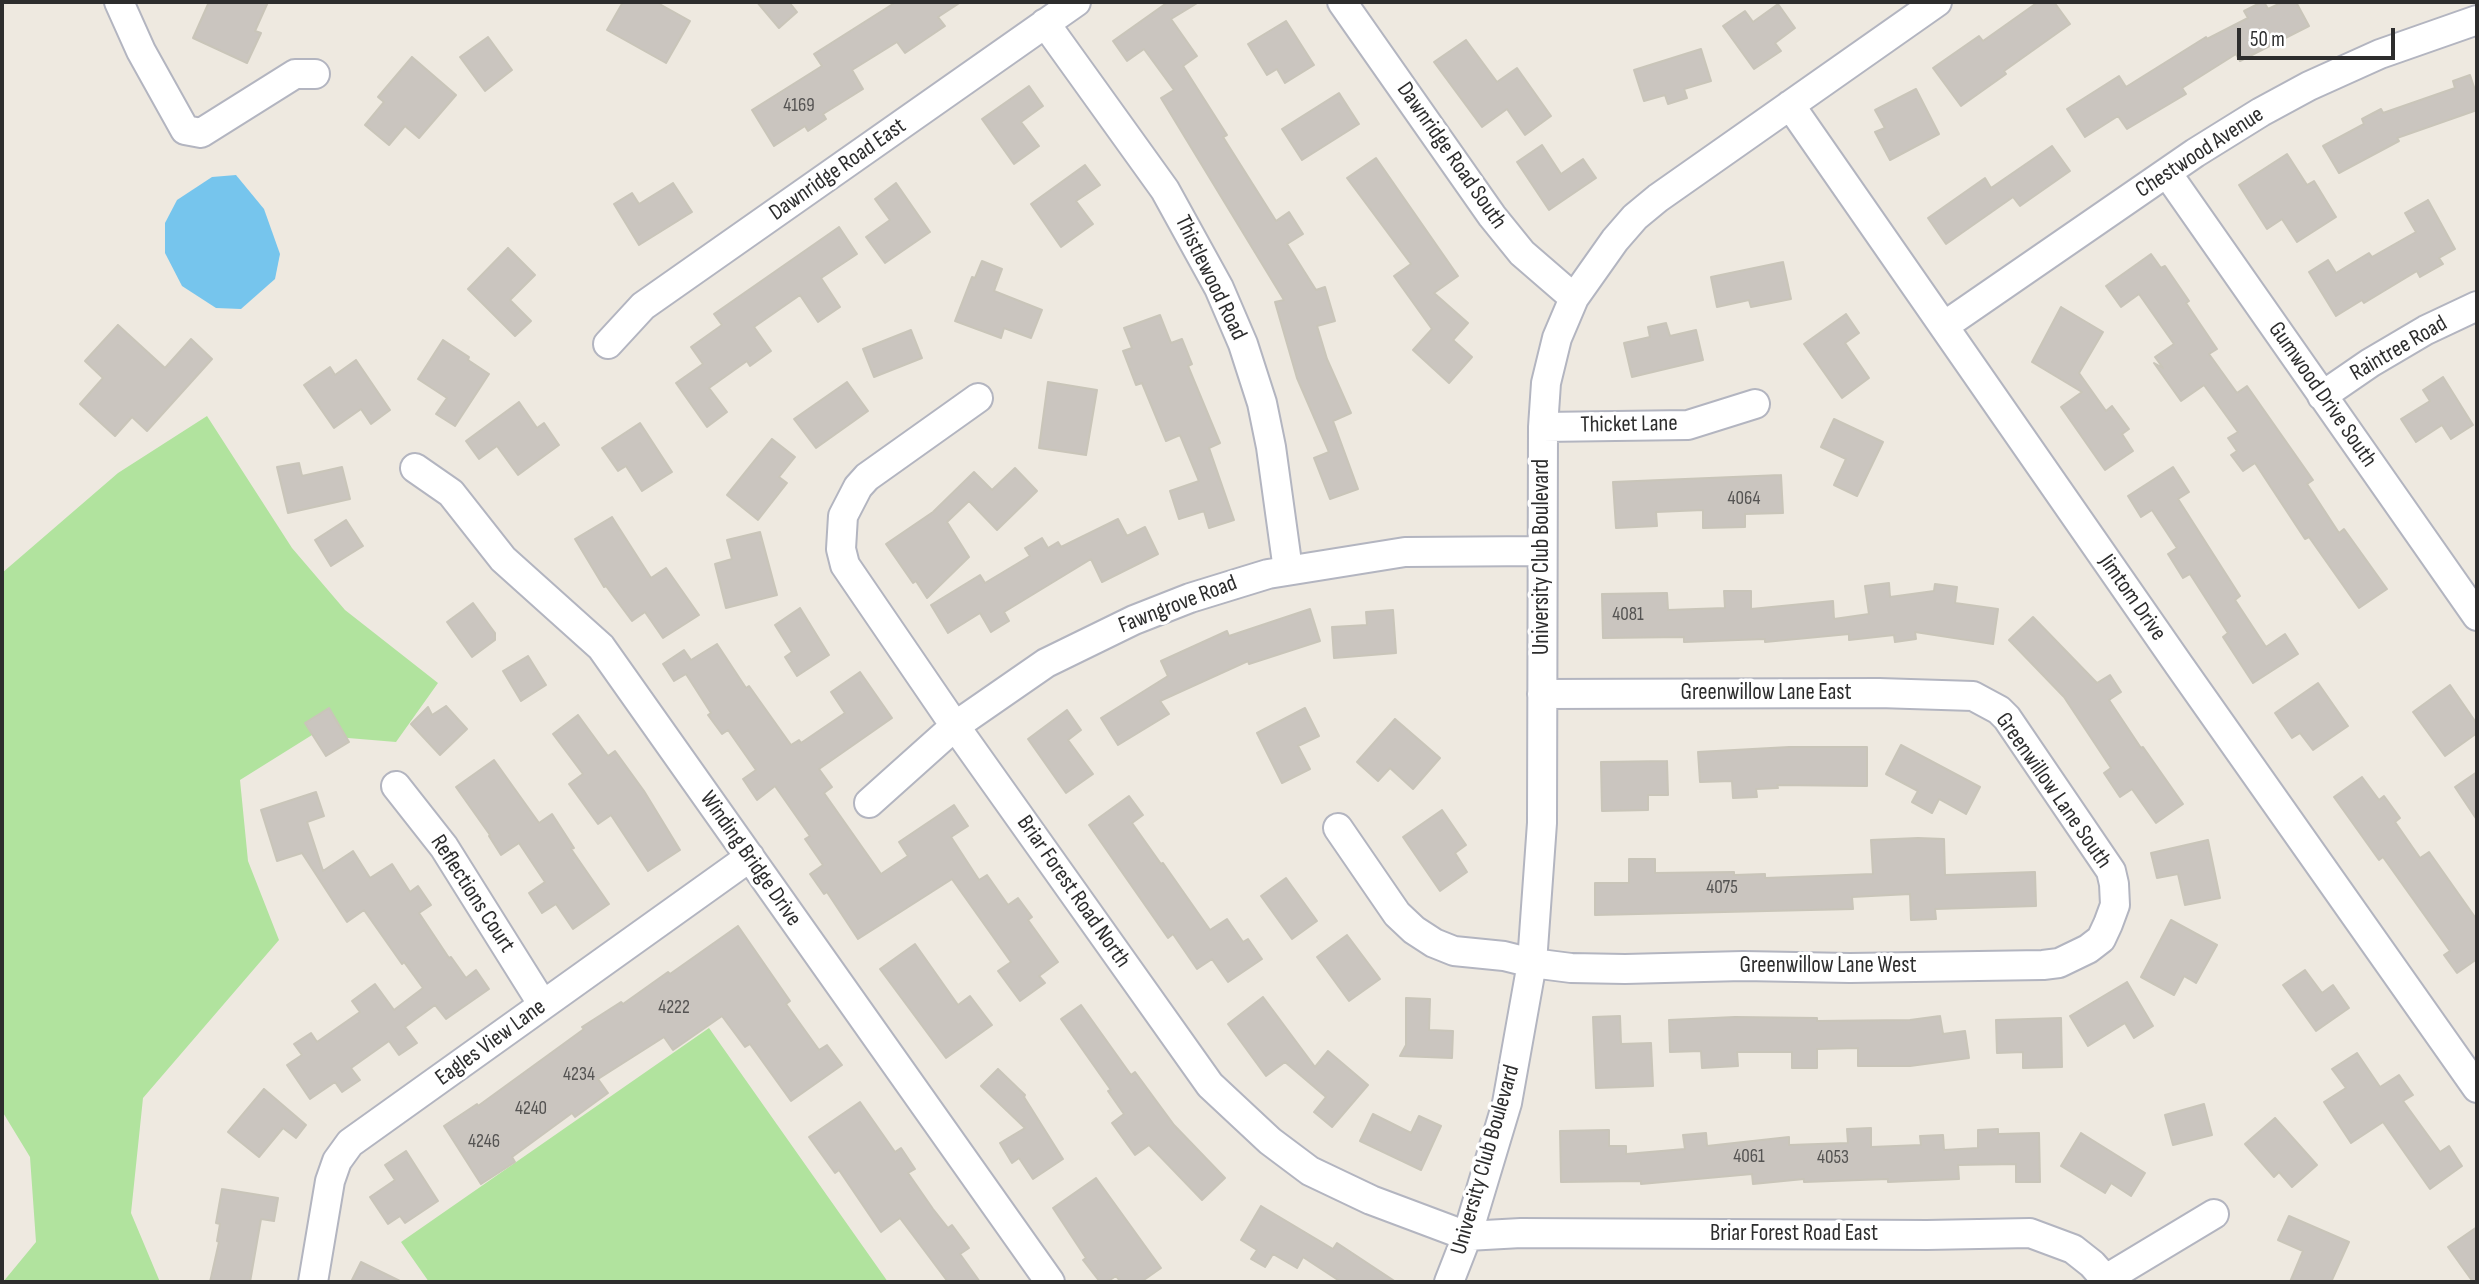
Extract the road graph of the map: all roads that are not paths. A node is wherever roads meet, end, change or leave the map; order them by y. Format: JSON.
{"nodes":[{"id":1,"x":120,"y":2,"type":"edge"},
{"id":2,"x":1076,"y":2,"type":"edge"},
{"id":3,"x":1342,"y":2,"type":"edge"},
{"id":4,"x":1937,"y":2,"type":"edge"},
{"id":5,"x":2477,"y":20,"type":"edge"},
{"id":6,"x":1045,"y":23,"type":"junction"},
{"id":7,"x":315,"y":74,"type":"dead end"},
{"id":8,"x":1790,"y":105,"type":"junction"},
{"id":9,"x":2167,"y":173,"type":"junction"},
{"id":10,"x":1574,"y":298,"type":"junction"},
{"id":11,"x":2477,"y":306,"type":"edge"},
{"id":12,"x":1944,"y":326,"type":"junction"},
{"id":13,"x":608,"y":344,"type":"dead end"},
{"id":14,"x":2322,"y":396,"type":"junction"},
{"id":15,"x":978,"y":398,"type":"dead end"},
{"id":16,"x":1755,"y":404,"type":"dead end"},
{"id":17,"x":1543,"y":426,"type":"junction"},
{"id":18,"x":415,"y":468,"type":"dead end"},
{"id":19,"x":1541,"y":551,"type":"junction"},
{"id":20,"x":1288,"y":570,"type":"junction"},
{"id":21,"x":2477,"y":615,"type":"edge"},
{"id":22,"x":1542,"y":694,"type":"junction"},
{"id":23,"x":1988,"y":703,"type":"joint"},
{"id":24,"x":955,"y":726,"type":"junction"},
{"id":25,"x":396,"y":786,"type":"dead end"},
{"id":26,"x":869,"y":803,"type":"dead end"},
{"id":27,"x":1338,"y":828,"type":"dead end"},
{"id":28,"x":750,"y":857,"type":"junction"},
{"id":29,"x":2108,"y":924,"type":"joint"},
{"id":30,"x":1532,"y":963,"type":"junction"},
{"id":31,"x":543,"y":1005,"type":"junction"},
{"id":32,"x":2477,"y":1088,"type":"edge"},
{"id":33,"x":2214,"y":1214,"type":"dead end"},
{"id":34,"x":1467,"y":1236,"type":"junction"},
{"id":35,"x":2107,"y":1281,"type":"edge"},
{"id":36,"x":313,"y":1282,"type":"edge"},
{"id":37,"x":1050,"y":1282,"type":"edge"},
{"id":38,"x":1450,"y":1282,"type":"edge"}],
"edges":[{"from":1,"to":7,"type":"street"},
{"from":2,"to":6,"type":"street","name":"Dawnridge Road East"},
{"from":3,"to":10,"type":"street","name":"Dawnridge Road South"},
{"from":4,"to":8,"type":"street","name":"University Club Boulevard"},
{"from":5,"to":9,"type":"street","name":"Chestwood Avenue"},
{"from":6,"to":13,"type":"street","name":"Dawnridge Road East"},
{"from":6,"to":20,"type":"street","name":"Thistlewood Road"},
{"from":8,"to":10,"type":"street","name":"University Club Boulevard"},
{"from":8,"to":12,"type":"street","name":"Jimtom Drive"},
{"from":9,"to":12,"type":"street","name":"Chestwood Avenue"},
{"from":9,"to":14,"type":"street","name":"Gumwood Drive South"},
{"from":10,"to":17,"type":"street","name":"University Club Boulevard"},
{"from":11,"to":14,"type":"street","name":"Raintree Road"},
{"from":12,"to":32,"type":"street","name":"Jimtom Drive"},
{"from":14,"to":21,"type":"street","name":"Gumwood Drive South"},
{"from":15,"to":24,"type":"street","name":"Briar Forest Road North"},
{"from":16,"to":17,"type":"street","name":"Thicket Lane"},
{"from":17,"to":19,"type":"street","name":"University Club Boulevard"},
{"from":18,"to":28,"type":"street","name":"Winding Bridge Drive"},
{"from":19,"to":20,"type":"street","name":"Fawngrove Road"},
{"from":19,"to":22,"type":"street","name":"University Club Boulevard"},
{"from":20,"to":24,"type":"street","name":"Fawngrove Road"},
{"from":22,"to":23,"type":"street","name":"Greenwillow Lane East"},
{"from":22,"to":30,"type":"street","name":"University Club Boulevard"},
{"from":23,"to":29,"type":"street","name":"Greenwillow Lane South"},
{"from":24,"to":26,"type":"street","name":"Fawngrove Road"},
{"from":24,"to":34,"type":"street","name":"Briar Forest Road North"},
{"from":25,"to":31,"type":"street","name":"Reflections Court"},
{"from":27,"to":30,"type":"street","name":"Greenwillow Lane West"},
{"from":28,"to":31,"type":"street","name":"Eagles View Lane"},
{"from":28,"to":37,"type":"street","name":"Winding Bridge Drive"},
{"from":29,"to":30,"type":"street","name":"Greenwillow Lane West"},
{"from":30,"to":34,"type":"street","name":"University Club Boulevard"},
{"from":31,"to":36,"type":"street","name":"Eagles View Lane"},
{"from":33,"to":35,"type":"street"},
{"from":34,"to":35,"type":"street","name":"Briar Forest Road East"},
{"from":34,"to":38,"type":"street","name":"University Club Boulevard"}]}
